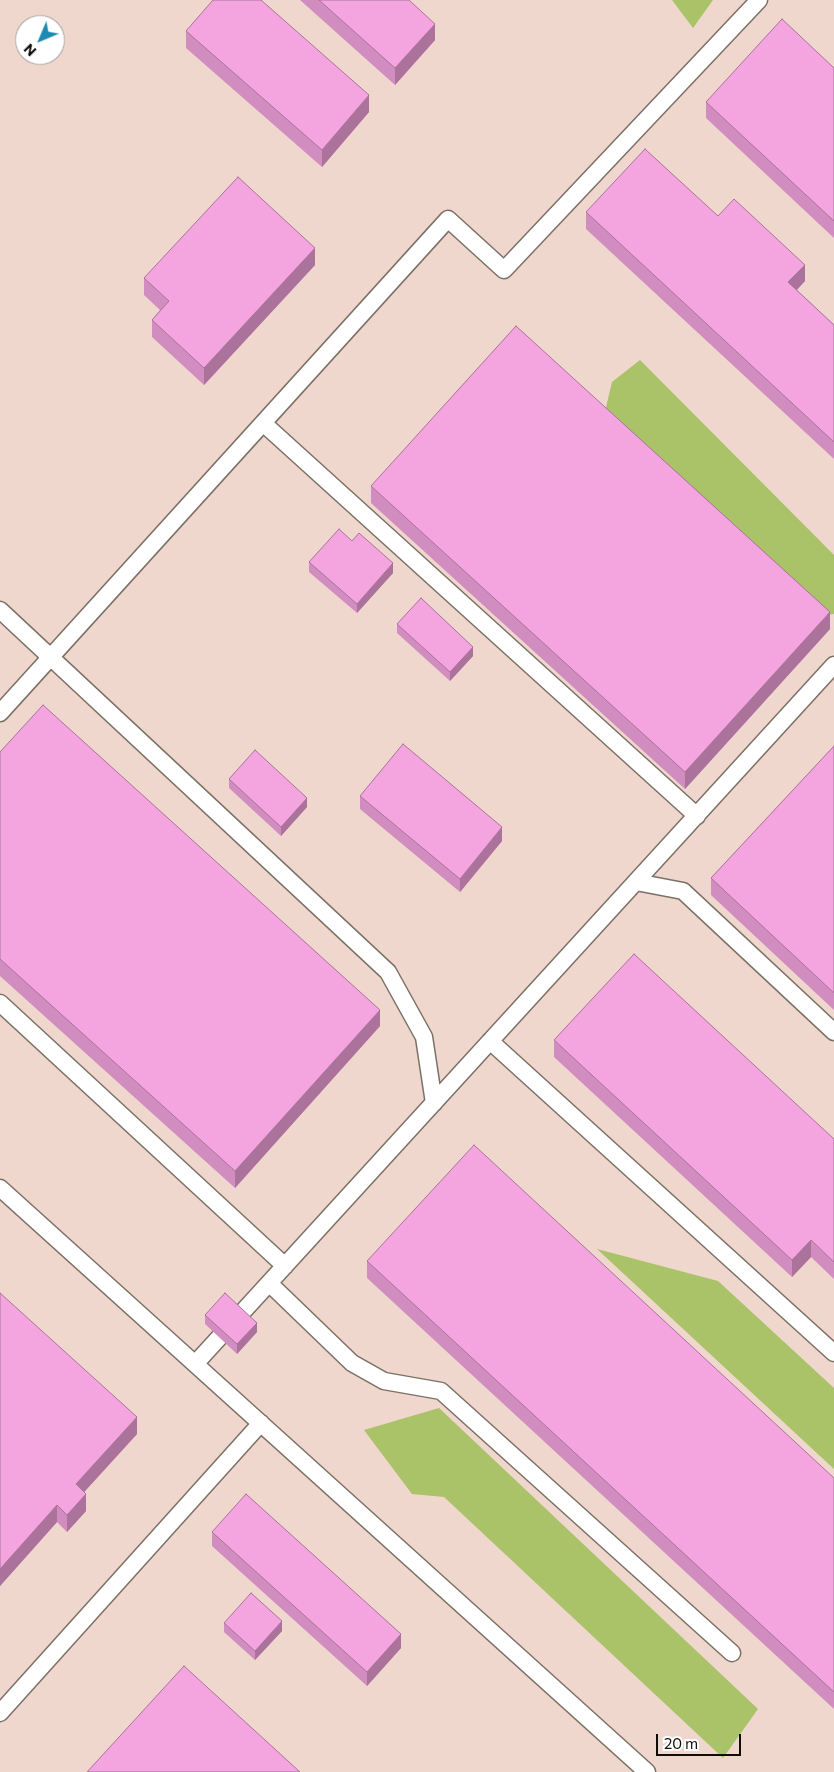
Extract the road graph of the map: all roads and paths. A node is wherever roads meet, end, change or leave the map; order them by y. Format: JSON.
{"nodes":[{"id":1,"x":758,"y":0,"type":"edge"},
{"id":2,"x":263,"y":423,"type":"junction"},
{"id":3,"x":0,"y":610,"type":"edge"},
{"id":4,"x":51,"y":657,"type":"junction"},
{"id":5,"x":834,"y":665,"type":"edge"},
{"id":6,"x":0,"y":713,"type":"edge"},
{"id":7,"x":697,"y":816,"type":"junction"},
{"id":8,"x":636,"y":882,"type":"junction"},
{"id":9,"x":0,"y":1003,"type":"edge"},
{"id":10,"x":834,"y":1032,"type":"edge"},
{"id":11,"x":490,"y":1041,"type":"junction"},
{"id":12,"x":434,"y":1103,"type":"junction"},
{"id":13,"x":0,"y":1188,"type":"edge"},
{"id":14,"x":285,"y":1266,"type":"junction"},
{"id":15,"x":269,"y":1283,"type":"junction"},
{"id":16,"x":834,"y":1353,"type":"edge"},
{"id":17,"x":195,"y":1364,"type":"junction"},
{"id":18,"x":261,"y":1423,"type":"junction"},
{"id":19,"x":732,"y":1653,"type":"dead end"},
{"id":20,"x":0,"y":1713,"type":"edge"},
{"id":21,"x":647,"y":1772,"type":"edge"}],
"edges":[{"from":1,"to":2,"type":"lane"},
{"from":2,"to":4,"type":"lane"},
{"from":2,"to":7,"type":"lane"},
{"from":3,"to":4,"type":"lane"},
{"from":4,"to":6,"type":"lane"},
{"from":4,"to":12,"type":"lane"},
{"from":5,"to":7,"type":"lane"},
{"from":7,"to":8,"type":"lane"},
{"from":8,"to":10,"type":"lane"},
{"from":8,"to":11,"type":"lane"},
{"from":9,"to":14,"type":"lane"},
{"from":11,"to":12,"type":"lane"},
{"from":11,"to":16,"type":"lane"},
{"from":12,"to":14,"type":"lane"},
{"from":13,"to":17,"type":"lane"},
{"from":14,"to":15,"type":"lane"},
{"from":15,"to":17,"type":"lane"},
{"from":15,"to":19,"type":"lane"},
{"from":17,"to":18,"type":"lane"},
{"from":18,"to":20,"type":"lane"},
{"from":18,"to":21,"type":"lane"}]}
